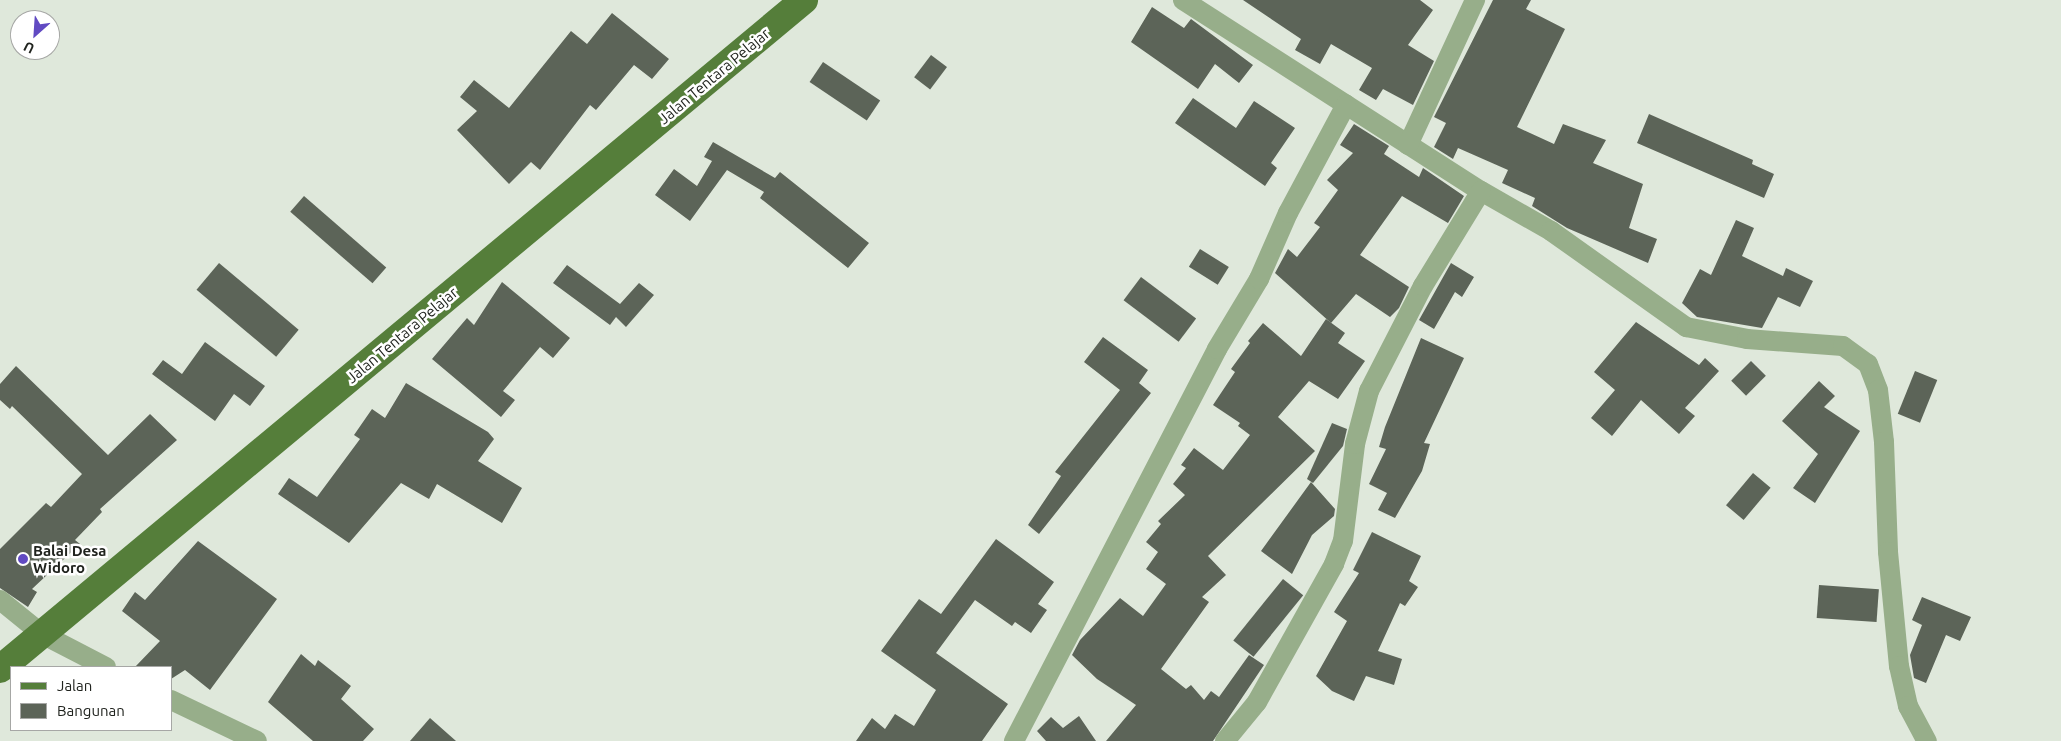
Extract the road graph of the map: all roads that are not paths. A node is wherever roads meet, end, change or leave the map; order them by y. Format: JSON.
{"nodes":[{"id":1,"x":804,"y":0,"type":"edge"},
{"id":2,"x":1183,"y":0,"type":"edge"},
{"id":3,"x":1475,"y":0,"type":"edge"},
{"id":4,"x":1346,"y":105,"type":"junction"},
{"id":5,"x":1408,"y":145,"type":"junction"},
{"id":6,"x":1481,"y":191,"type":"junction"},
{"id":7,"x":0,"y":600,"type":"edge"},
{"id":8,"x":42,"y":634,"type":"junction"},
{"id":9,"x":104,"y":666,"type":"edge"},
{"id":10,"x":0,"y":669,"type":"edge"},
{"id":11,"x":172,"y":700,"type":"edge"},
{"id":12,"x":257,"y":741,"type":"edge"},
{"id":13,"x":1014,"y":741,"type":"edge"},
{"id":14,"x":1225,"y":741,"type":"edge"},
{"id":15,"x":1927,"y":741,"type":"edge"}],
"edges":[{"from":1,"to":8,"type":"main road","name":"Jalan Tentara Pelajar"},
{"from":2,"to":4,"type":"street"},
{"from":3,"to":5,"type":"street"},
{"from":4,"to":5,"type":"street"},
{"from":4,"to":13,"type":"street"},
{"from":5,"to":6,"type":"street"},
{"from":6,"to":14,"type":"street"},
{"from":6,"to":15,"type":"street"},
{"from":7,"to":8,"type":"street"},
{"from":8,"to":9,"type":"street"},
{"from":8,"to":10,"type":"main road","name":"Jalan Tentara Pelajar"},
{"from":11,"to":12,"type":"street"}]}
